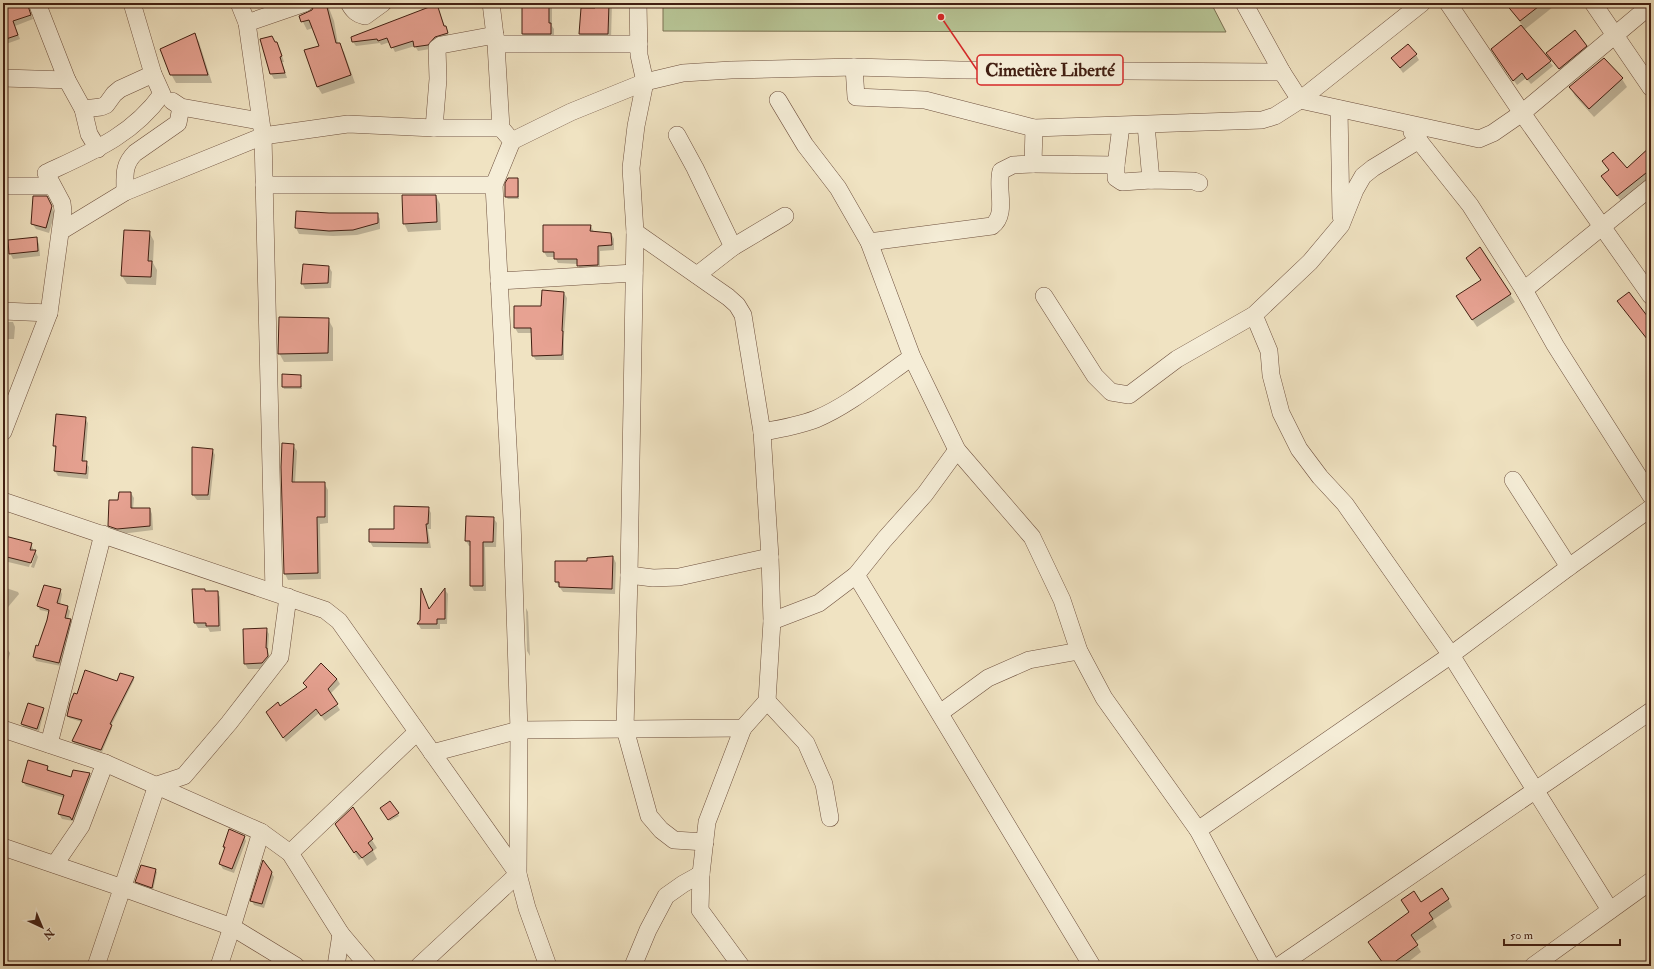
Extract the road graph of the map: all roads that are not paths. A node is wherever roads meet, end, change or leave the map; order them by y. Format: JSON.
{"nodes":[{"id":1,"x":37,"y":3,"type":"edge"},
{"id":2,"x":132,"y":3,"type":"edge"},
{"id":3,"x":239,"y":3,"type":"edge"},
{"id":4,"x":305,"y":3,"type":"edge"},
{"id":5,"x":349,"y":3,"type":"edge"},
{"id":6,"x":383,"y":3,"type":"edge"},
{"id":7,"x":491,"y":3,"type":"edge"},
{"id":8,"x":638,"y":3,"type":"edge"},
{"id":9,"x":1244,"y":3,"type":"edge"},
{"id":10,"x":1422,"y":3,"type":"edge"},
{"id":11,"x":1448,"y":3,"type":"edge"},
{"id":12,"x":1593,"y":3,"type":"edge"},
{"id":13,"x":1651,"y":5,"type":"edge"},
{"id":14,"x":247,"y":23,"type":"junction"},
{"id":15,"x":1615,"y":35,"type":"junction"},
{"id":16,"x":496,"y":40,"type":"junction"},
{"id":17,"x":639,"y":44,"type":"junction"},
{"id":18,"x":854,"y":67,"type":"junction"},
{"id":19,"x":1282,"y":72,"type":"junction"},
{"id":20,"x":153,"y":74,"type":"junction"},
{"id":21,"x":3,"y":78,"type":"edge"},
{"id":22,"x":67,"y":80,"type":"junction"},
{"id":23,"x":645,"y":82,"type":"junction"},
{"id":24,"x":1651,"y":88,"type":"edge"},
{"id":25,"x":162,"y":94,"type":"junction"},
{"id":26,"x":778,"y":100,"type":"dead end"},
{"id":27,"x":1300,"y":100,"type":"junction"},
{"id":28,"x":181,"y":108,"type":"junction"},
{"id":29,"x":1339,"y":108,"type":"junction"},
{"id":30,"x":83,"y":109,"type":"junction"},
{"id":31,"x":1522,"y":113,"type":"junction"},
{"id":32,"x":1404,"y":123,"type":"junction"},
{"id":33,"x":1146,"y":125,"type":"junction"},
{"id":34,"x":1121,"y":126,"type":"junction"},
{"id":35,"x":262,"y":128,"type":"junction"},
{"id":36,"x":434,"y":128,"type":"junction"},
{"id":37,"x":501,"y":128,"type":"junction"},
{"id":38,"x":1034,"y":128,"type":"junction"},
{"id":39,"x":677,"y":135,"type":"dead end"},
{"id":40,"x":512,"y":140,"type":"junction"},
{"id":41,"x":1419,"y":140,"type":"junction"},
{"id":42,"x":98,"y":149,"type":"junction"},
{"id":43,"x":1033,"y":164,"type":"junction"},
{"id":44,"x":1116,"y":165,"type":"junction"},
{"id":45,"x":1151,"y":180,"type":"junction"},
{"id":46,"x":1199,"y":183,"type":"dead end"},
{"id":47,"x":264,"y":185,"type":"junction"},
{"id":48,"x":494,"y":185,"type":"junction"},
{"id":49,"x":3,"y":186,"type":"edge"},
{"id":50,"x":52,"y":186,"type":"junction"},
{"id":51,"x":1651,"y":187,"type":"edge"},
{"id":52,"x":125,"y":192,"type":"junction"},
{"id":53,"x":785,"y":216,"type":"dead end"},
{"id":54,"x":1341,"y":225,"type":"junction"},
{"id":55,"x":1602,"y":227,"type":"junction"},
{"id":56,"x":60,"y":231,"type":"junction"},
{"id":57,"x":635,"y":232,"type":"junction"},
{"id":58,"x":869,"y":242,"type":"junction"},
{"id":59,"x":733,"y":247,"type":"junction"},
{"id":60,"x":634,"y":273,"type":"junction"},
{"id":61,"x":697,"y":275,"type":"junction"},
{"id":62,"x":499,"y":281,"type":"junction"},
{"id":63,"x":1524,"y":290,"type":"junction"},
{"id":64,"x":1044,"y":296,"type":"dead end"},
{"id":65,"x":1651,"y":296,"type":"edge"},
{"id":66,"x":3,"y":311,"type":"edge"},
{"id":67,"x":49,"y":312,"type":"junction"},
{"id":68,"x":1254,"y":315,"type":"junction"},
{"id":69,"x":912,"y":357,"type":"junction"},
{"id":70,"x":3,"y":432,"type":"edge"},
{"id":71,"x":762,"y":432,"type":"junction"},
{"id":72,"x":957,"y":450,"type":"junction"},
{"id":73,"x":1513,"y":480,"type":"dead end"},
{"id":74,"x":1651,"y":496,"type":"edge"},
{"id":75,"x":3,"y":501,"type":"edge"},
{"id":76,"x":1651,"y":508,"type":"edge"},
{"id":77,"x":102,"y":534,"type":"junction"},
{"id":78,"x":770,"y":557,"type":"junction"},
{"id":79,"x":1568,"y":567,"type":"junction"},
{"id":80,"x":629,"y":575,"type":"junction"},
{"id":81,"x":856,"y":575,"type":"junction"},
{"id":82,"x":281,"y":595,"type":"junction"},
{"id":83,"x":772,"y":620,"type":"junction"},
{"id":84,"x":1079,"y":651,"type":"junction"},
{"id":85,"x":1451,"y":655,"type":"junction"},
{"id":86,"x":767,"y":702,"type":"junction"},
{"id":87,"x":1651,"y":711,"type":"edge"},
{"id":88,"x":940,"y":713,"type":"junction"},
{"id":89,"x":743,"y":728,"type":"junction"},
{"id":90,"x":3,"y":729,"type":"edge"},
{"id":91,"x":625,"y":729,"type":"junction"},
{"id":92,"x":519,"y":730,"type":"junction"},
{"id":93,"x":418,"y":732,"type":"junction"},
{"id":94,"x":49,"y":744,"type":"junction"},
{"id":95,"x":432,"y":753,"type":"junction"},
{"id":96,"x":105,"y":763,"type":"junction"},
{"id":97,"x":157,"y":785,"type":"junction"},
{"id":98,"x":1535,"y":790,"type":"junction"},
{"id":99,"x":830,"y":818,"type":"dead end"},
{"id":100,"x":1198,"y":830,"type":"junction"},
{"id":101,"x":261,"y":832,"type":"junction"},
{"id":102,"x":705,"y":842,"type":"junction"},
{"id":103,"x":3,"y":847,"type":"edge"},
{"id":104,"x":290,"y":853,"type":"junction"},
{"id":105,"x":55,"y":864,"type":"junction"},
{"id":106,"x":518,"y":874,"type":"junction"},
{"id":107,"x":701,"y":874,"type":"junction"},
{"id":108,"x":1651,"y":881,"type":"edge"},
{"id":109,"x":123,"y":888,"type":"junction"},
{"id":110,"x":1610,"y":910,"type":"junction"},
{"id":111,"x":232,"y":927,"type":"junction"},
{"id":112,"x":341,"y":934,"type":"junction"},
{"id":113,"x":96,"y":966,"type":"edge"},
{"id":114,"x":218,"y":966,"type":"edge"},
{"id":115,"x":296,"y":966,"type":"edge"},
{"id":116,"x":336,"y":966,"type":"edge"},
{"id":117,"x":368,"y":966,"type":"edge"},
{"id":118,"x":419,"y":966,"type":"edge"},
{"id":119,"x":548,"y":966,"type":"edge"},
{"id":120,"x":633,"y":966,"type":"edge"},
{"id":121,"x":741,"y":966,"type":"edge"},
{"id":122,"x":1092,"y":966,"type":"edge"},
{"id":123,"x":1271,"y":966,"type":"edge"},
{"id":124,"x":1279,"y":966,"type":"edge"},
{"id":125,"x":1533,"y":966,"type":"edge"}],
"edges":[{"from":1,"to":22,"type":"street"},
{"from":2,"to":20,"type":"street"},
{"from":3,"to":14,"type":"street"},
{"from":4,"to":14,"type":"street"},
{"from":5,"to":6,"type":"street"},
{"from":7,"to":16,"type":"street"},
{"from":8,"to":17,"type":"street"},
{"from":9,"to":19,"type":"street"},
{"from":10,"to":27,"type":"street"},
{"from":11,"to":31,"type":"street"},
{"from":12,"to":15,"type":"street"},
{"from":13,"to":15,"type":"street"},
{"from":14,"to":35,"type":"street"},
{"from":15,"to":24,"type":"street"},
{"from":15,"to":31,"type":"street"},
{"from":16,"to":17,"type":"street"},
{"from":16,"to":36,"type":"street"},
{"from":16,"to":37,"type":"street"},
{"from":17,"to":23,"type":"street"},
{"from":18,"to":19,"type":"street"},
{"from":18,"to":23,"type":"street"},
{"from":18,"to":38,"type":"street"},
{"from":19,"to":27,"type":"street"},
{"from":20,"to":25,"type":"street"},
{"from":20,"to":30,"type":"street"},
{"from":21,"to":22,"type":"street"},
{"from":22,"to":30,"type":"street"},
{"from":23,"to":40,"type":"street"},
{"from":23,"to":57,"type":"street"},
{"from":25,"to":28,"type":"street"},
{"from":25,"to":42,"type":"street"},
{"from":26,"to":58,"type":"street"},
{"from":27,"to":29,"type":"street"},
{"from":27,"to":33,"type":"street"},
{"from":28,"to":35,"type":"street"},
{"from":28,"to":52,"type":"street"},
{"from":29,"to":32,"type":"street"},
{"from":29,"to":54,"type":"street"},
{"from":30,"to":42,"type":"street"},
{"from":31,"to":32,"type":"street"},
{"from":31,"to":55,"type":"street"},
{"from":32,"to":41,"type":"street"},
{"from":33,"to":34,"type":"street"},
{"from":33,"to":45,"type":"street"},
{"from":34,"to":38,"type":"street"},
{"from":34,"to":44,"type":"street"},
{"from":35,"to":36,"type":"street"},
{"from":35,"to":47,"type":"street"},
{"from":35,"to":52,"type":"street"},
{"from":36,"to":37,"type":"street"},
{"from":37,"to":40,"type":"street"},
{"from":38,"to":43,"type":"street"},
{"from":39,"to":59,"type":"street"},
{"from":40,"to":48,"type":"street"},
{"from":41,"to":54,"type":"street"},
{"from":41,"to":63,"type":"street"},
{"from":42,"to":50,"type":"street"},
{"from":43,"to":44,"type":"street"},
{"from":43,"to":58,"type":"street"},
{"from":44,"to":45,"type":"street"},
{"from":45,"to":46,"type":"street"},
{"from":47,"to":48,"type":"street"},
{"from":47,"to":82,"type":"street"},
{"from":48,"to":62,"type":"street"},
{"from":49,"to":50,"type":"street"},
{"from":50,"to":56,"type":"street"},
{"from":51,"to":55,"type":"street"},
{"from":52,"to":56,"type":"street"},
{"from":53,"to":59,"type":"street"},
{"from":54,"to":68,"type":"street"},
{"from":55,"to":63,"type":"street"},
{"from":55,"to":65,"type":"street"},
{"from":56,"to":67,"type":"street"},
{"from":57,"to":60,"type":"street"},
{"from":57,"to":61,"type":"street"},
{"from":58,"to":69,"type":"street"},
{"from":59,"to":61,"type":"street"},
{"from":60,"to":62,"type":"street"},
{"from":60,"to":80,"type":"street"},
{"from":61,"to":71,"type":"street"},
{"from":62,"to":92,"type":"street"},
{"from":63,"to":74,"type":"street"},
{"from":64,"to":68,"type":"street"},
{"from":66,"to":67,"type":"street"},
{"from":67,"to":70,"type":"street"},
{"from":68,"to":85,"type":"street"},
{"from":69,"to":71,"type":"street"},
{"from":69,"to":72,"type":"street"},
{"from":71,"to":78,"type":"street"},
{"from":72,"to":81,"type":"street"},
{"from":72,"to":84,"type":"street"},
{"from":73,"to":79,"type":"street"},
{"from":75,"to":77,"type":"street"},
{"from":76,"to":79,"type":"street"},
{"from":77,"to":82,"type":"street"},
{"from":77,"to":94,"type":"street"},
{"from":78,"to":80,"type":"street"},
{"from":78,"to":83,"type":"street"},
{"from":79,"to":85,"type":"street"},
{"from":80,"to":91,"type":"street"},
{"from":81,"to":83,"type":"street"},
{"from":81,"to":88,"type":"street"},
{"from":82,"to":93,"type":"street"},
{"from":82,"to":97,"type":"street"},
{"from":83,"to":86,"type":"street"},
{"from":84,"to":88,"type":"street"},
{"from":84,"to":100,"type":"street"},
{"from":85,"to":98,"type":"street"},
{"from":85,"to":100,"type":"street"},
{"from":86,"to":89,"type":"street"},
{"from":86,"to":99,"type":"street"},
{"from":87,"to":98,"type":"street"},
{"from":88,"to":122,"type":"street"},
{"from":89,"to":91,"type":"street"},
{"from":89,"to":102,"type":"street"},
{"from":90,"to":94,"type":"street"},
{"from":91,"to":92,"type":"street"},
{"from":91,"to":102,"type":"street"},
{"from":92,"to":95,"type":"street"},
{"from":92,"to":106,"type":"street"},
{"from":93,"to":95,"type":"street"},
{"from":93,"to":104,"type":"street"},
{"from":94,"to":96,"type":"street"},
{"from":95,"to":106,"type":"street"},
{"from":96,"to":97,"type":"street"},
{"from":96,"to":105,"type":"street"},
{"from":97,"to":101,"type":"street"},
{"from":97,"to":109,"type":"street"},
{"from":98,"to":110,"type":"street"},
{"from":98,"to":124,"type":"street"},
{"from":100,"to":123,"type":"street"},
{"from":101,"to":104,"type":"street"},
{"from":101,"to":111,"type":"street"},
{"from":102,"to":107,"type":"street"},
{"from":103,"to":105,"type":"street"},
{"from":104,"to":112,"type":"street"},
{"from":105,"to":109,"type":"street"},
{"from":106,"to":118,"type":"street"},
{"from":106,"to":119,"type":"street"},
{"from":107,"to":120,"type":"street"},
{"from":107,"to":121,"type":"street"},
{"from":108,"to":110,"type":"street"},
{"from":109,"to":111,"type":"street"},
{"from":109,"to":113,"type":"street"},
{"from":110,"to":125,"type":"street"},
{"from":111,"to":114,"type":"street"},
{"from":111,"to":115,"type":"street"},
{"from":112,"to":116,"type":"street"},
{"from":112,"to":117,"type":"street"}]}
